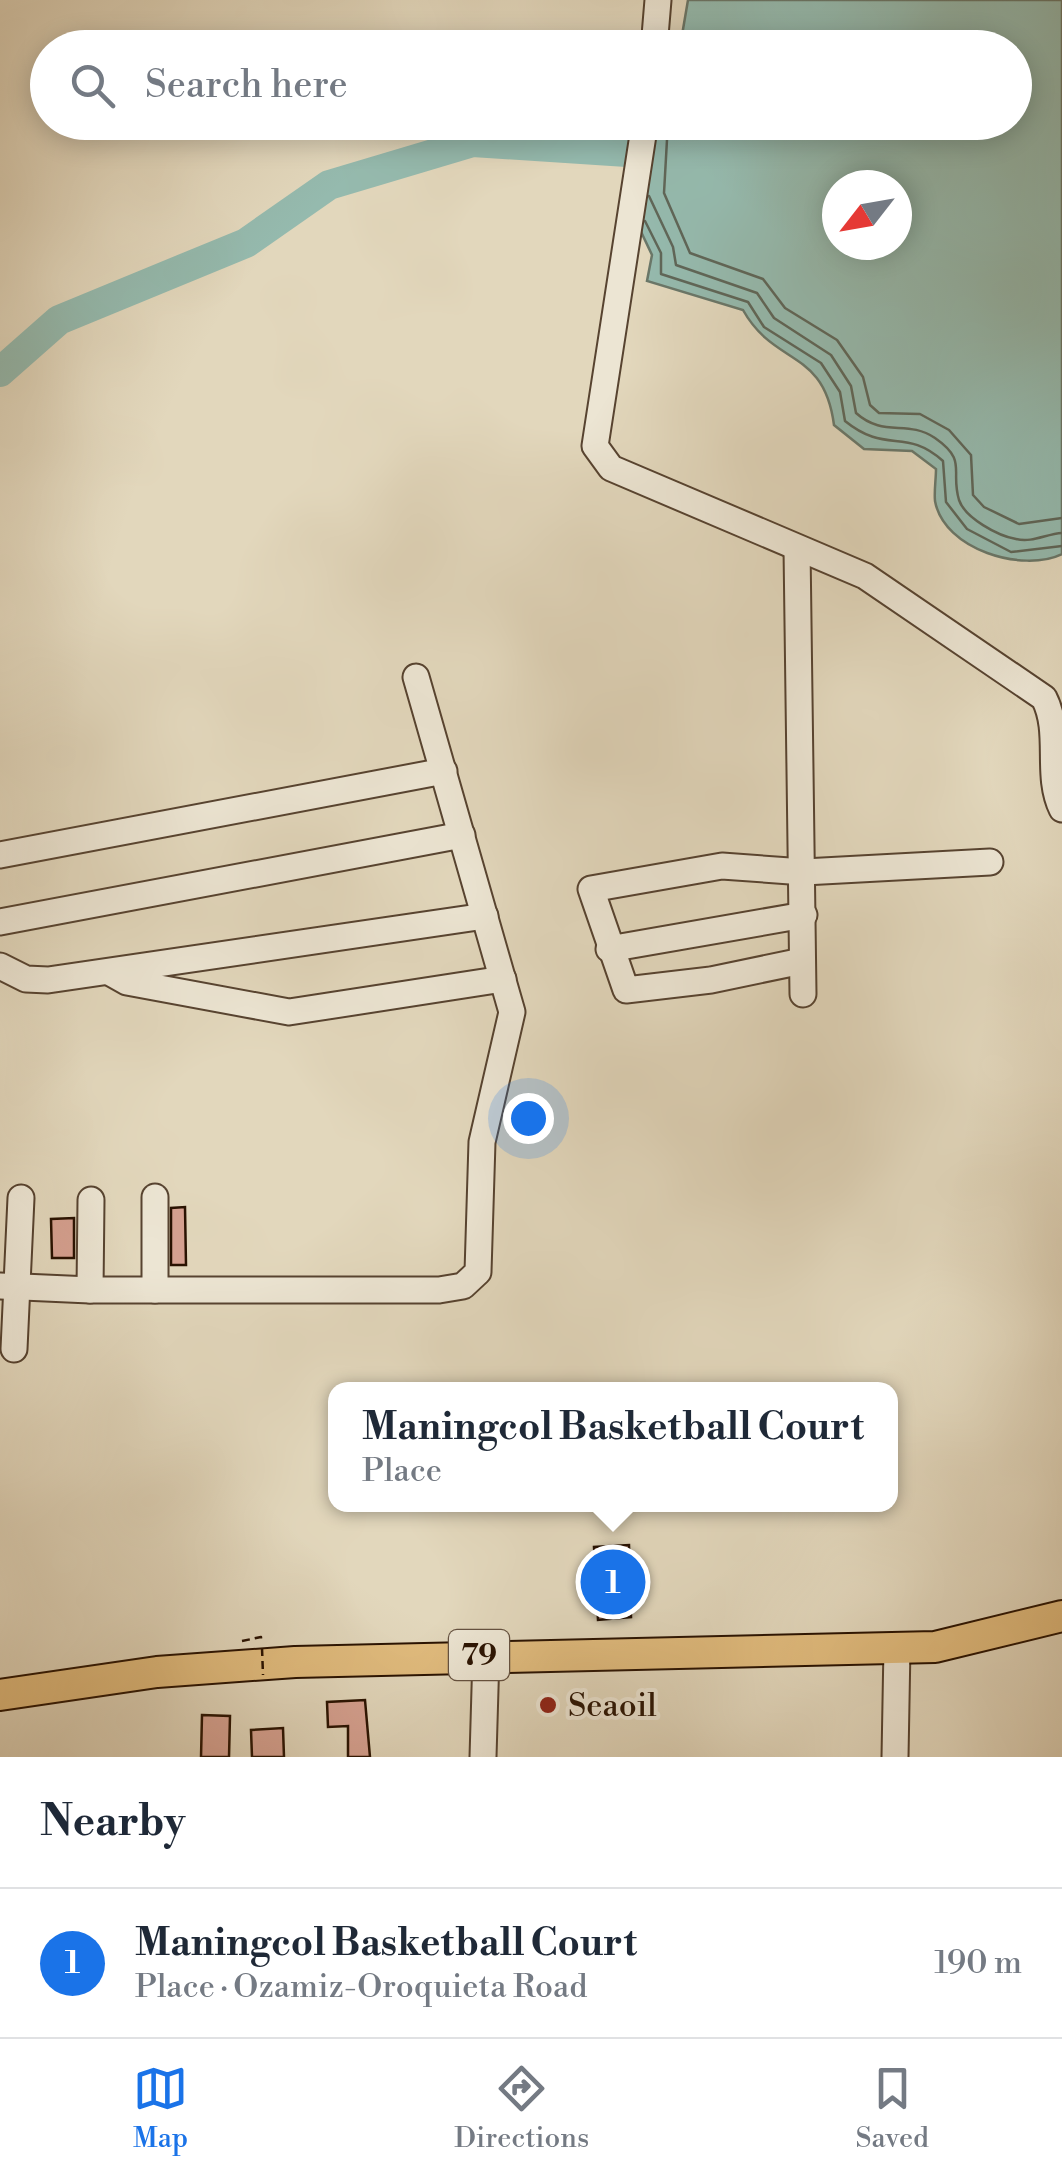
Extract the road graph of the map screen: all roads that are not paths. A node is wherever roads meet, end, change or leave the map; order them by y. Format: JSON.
{"nodes":[{"id":1,"x":658,"y":0,"type":"edge"},
{"id":2,"x":656,"y":30,"type":"edge"},
{"id":3,"x":643,"y":140,"type":"edge"},
{"id":4,"x":797,"y":548,"type":"junction"},
{"id":5,"x":416,"y":677,"type":"dead end"},
{"id":6,"x":444,"y":771,"type":"junction"},
{"id":7,"x":1062,"y":809,"type":"edge"},
{"id":8,"x":462,"y":836,"type":"junction"},
{"id":9,"x":0,"y":855,"type":"edge"},
{"id":10,"x":990,"y":862,"type":"dead end"},
{"id":11,"x":804,"y":872,"type":"junction"},
{"id":12,"x":804,"y":915,"type":"junction"},
{"id":13,"x":485,"y":916,"type":"junction"},
{"id":14,"x":0,"y":922,"type":"edge"},
{"id":15,"x":609,"y":949,"type":"junction"},
{"id":16,"x":802,"y":962,"type":"junction"},
{"id":17,"x":0,"y":966,"type":"edge"},
{"id":18,"x":109,"y":971,"type":"junction"},
{"id":19,"x":503,"y":979,"type":"junction"},
{"id":20,"x":804,"y":994,"type":"dead end"},
{"id":21,"x":155,"y":1197,"type":"dead end"},
{"id":22,"x":21,"y":1198,"type":"dead end"},
{"id":23,"x":91,"y":1200,"type":"dead end"},
{"id":24,"x":8,"y":1286,"type":"edge"},
{"id":25,"x":90,"y":1290,"type":"junction"},
{"id":26,"x":154,"y":1290,"type":"junction"},
{"id":27,"x":14,"y":1350,"type":"dead end"},
{"id":28,"x":1062,"y":1616,"type":"edge"},
{"id":29,"x":897,"y":1647,"type":"junction"},
{"id":30,"x":486,"y":1655,"type":"junction"},
{"id":31,"x":0,"y":1695,"type":"edge"},
{"id":32,"x":483,"y":1757,"type":"edge"},
{"id":33,"x":895,"y":1757,"type":"edge"}],
"edges":[{"from":1,"to":2,"type":"street"},
{"from":3,"to":4,"type":"street"},
{"from":4,"to":7,"type":"street"},
{"from":4,"to":11,"type":"street"},
{"from":5,"to":6,"type":"street"},
{"from":6,"to":8,"type":"street"},
{"from":6,"to":9,"type":"street"},
{"from":8,"to":13,"type":"street"},
{"from":8,"to":14,"type":"street"},
{"from":10,"to":11,"type":"street"},
{"from":11,"to":12,"type":"street"},
{"from":11,"to":15,"type":"street"},
{"from":12,"to":15,"type":"street"},
{"from":12,"to":16,"type":"street"},
{"from":13,"to":18,"type":"street"},
{"from":13,"to":19,"type":"street"},
{"from":15,"to":16,"type":"street"},
{"from":16,"to":20,"type":"street"},
{"from":17,"to":18,"type":"street"},
{"from":18,"to":19,"type":"street"},
{"from":19,"to":26,"type":"street"},
{"from":21,"to":26,"type":"street"},
{"from":22,"to":24,"type":"street"},
{"from":23,"to":25,"type":"street"},
{"from":24,"to":25,"type":"street"},
{"from":24,"to":27,"type":"street"},
{"from":25,"to":26,"type":"street"},
{"from":28,"to":29,"type":"main road","number":"79"},
{"from":29,"to":30,"type":"main road","number":"79"},
{"from":29,"to":33,"type":"street"},
{"from":30,"to":31,"type":"main road","number":"79"},
{"from":30,"to":32,"type":"street"}]}
